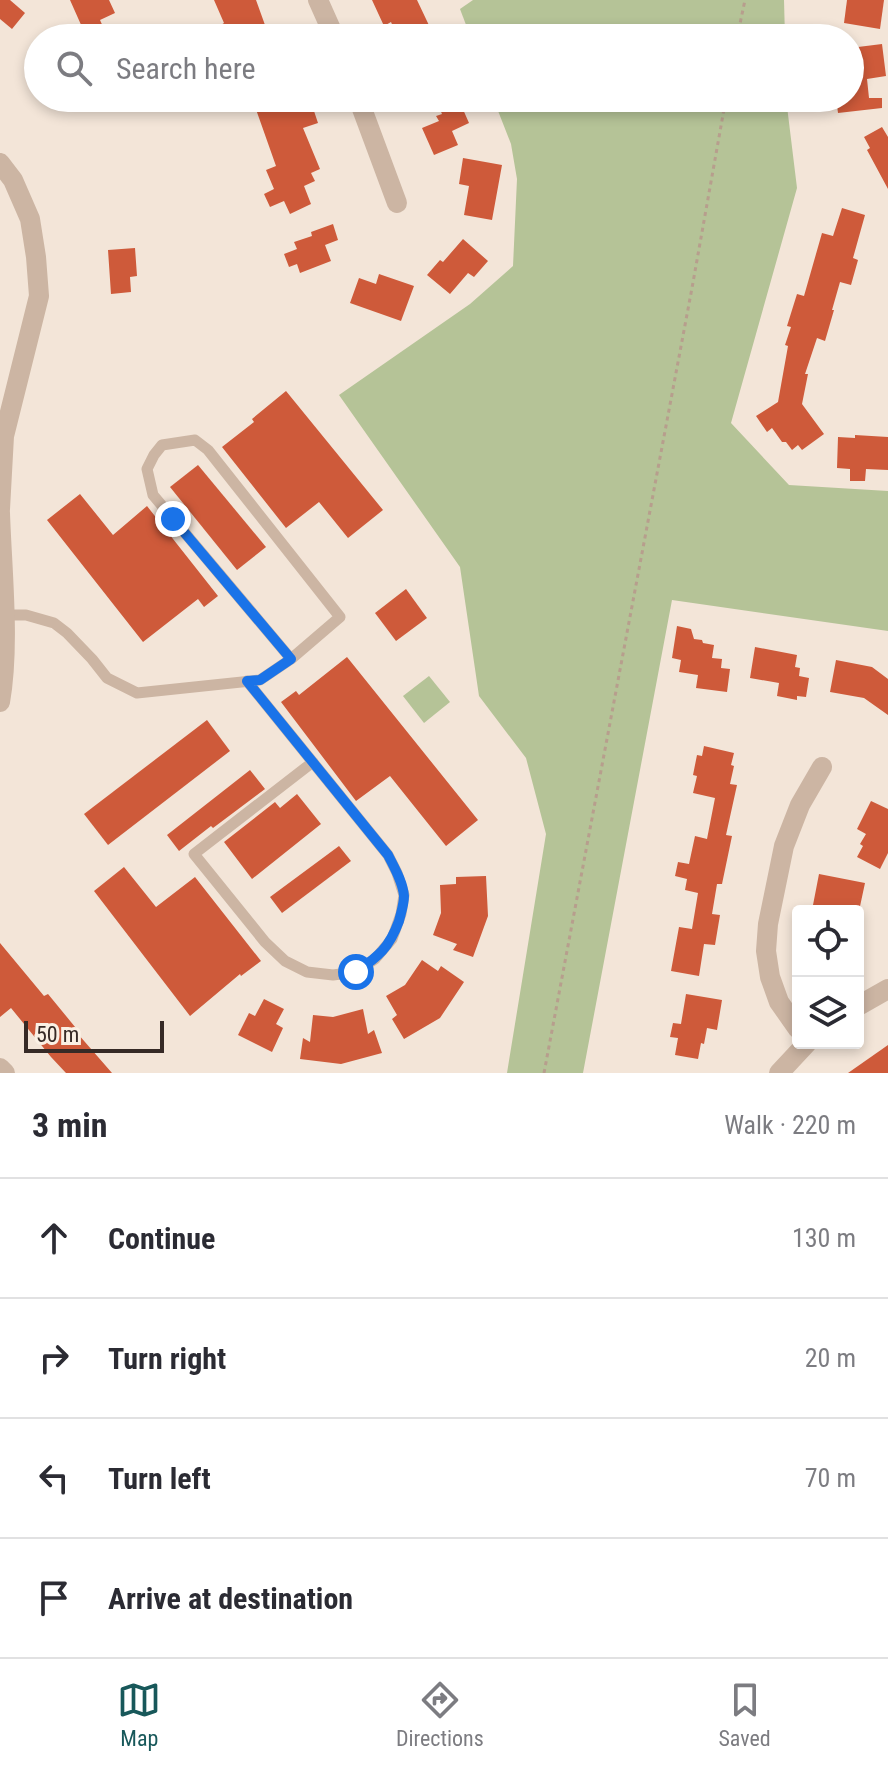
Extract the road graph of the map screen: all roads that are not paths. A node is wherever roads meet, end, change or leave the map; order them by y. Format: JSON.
{"nodes":[{"id":1,"x":318,"y":0,"type":"edge"},
{"id":2,"x":329,"y":24,"type":"edge"},
{"id":3,"x":363,"y":112,"type":"edge"},
{"id":4,"x":0,"y":163,"type":"edge"},
{"id":5,"x":397,"y":203,"type":"dead end"},
{"id":6,"x":0,"y":479,"type":"edge"},
{"id":7,"x":0,"y":511,"type":"edge"},
{"id":8,"x":4,"y":615,"type":"junction"},
{"id":9,"x":291,"y":659,"type":"junction"},
{"id":10,"x":247,"y":681,"type":"junction"},
{"id":11,"x":0,"y":702,"type":"edge"},
{"id":12,"x":313,"y":762,"type":"junction"},
{"id":13,"x":822,"y":767,"type":"dead end"},
{"id":14,"x":888,"y":989,"type":"edge"},
{"id":15,"x":864,"y":1003,"type":"edge"},
{"id":16,"x":792,"y":1020,"type":"edge"},
{"id":17,"x":801,"y":1049,"type":"edge"},
{"id":18,"x":0,"y":1068,"type":"edge"},
{"id":19,"x":5,"y":1073,"type":"edge"},
{"id":20,"x":779,"y":1073,"type":"edge"}],
"edges":[{"from":1,"to":2,"type":"street"},
{"from":3,"to":5,"type":"street"},
{"from":4,"to":6,"type":"street"},
{"from":6,"to":7,"type":"street"},
{"from":7,"to":8,"type":"street"},
{"from":8,"to":10,"type":"lane"},
{"from":8,"to":11,"type":"street"},
{"from":9,"to":9,"type":"lane"},
{"from":9,"to":10,"type":"lane"},
{"from":10,"to":12,"type":"lane"},
{"from":12,"to":12,"type":"lane"},
{"from":13,"to":16,"type":"street"},
{"from":14,"to":15,"type":"street"},
{"from":17,"to":20,"type":"street"},
{"from":18,"to":19,"type":"street"}]}
